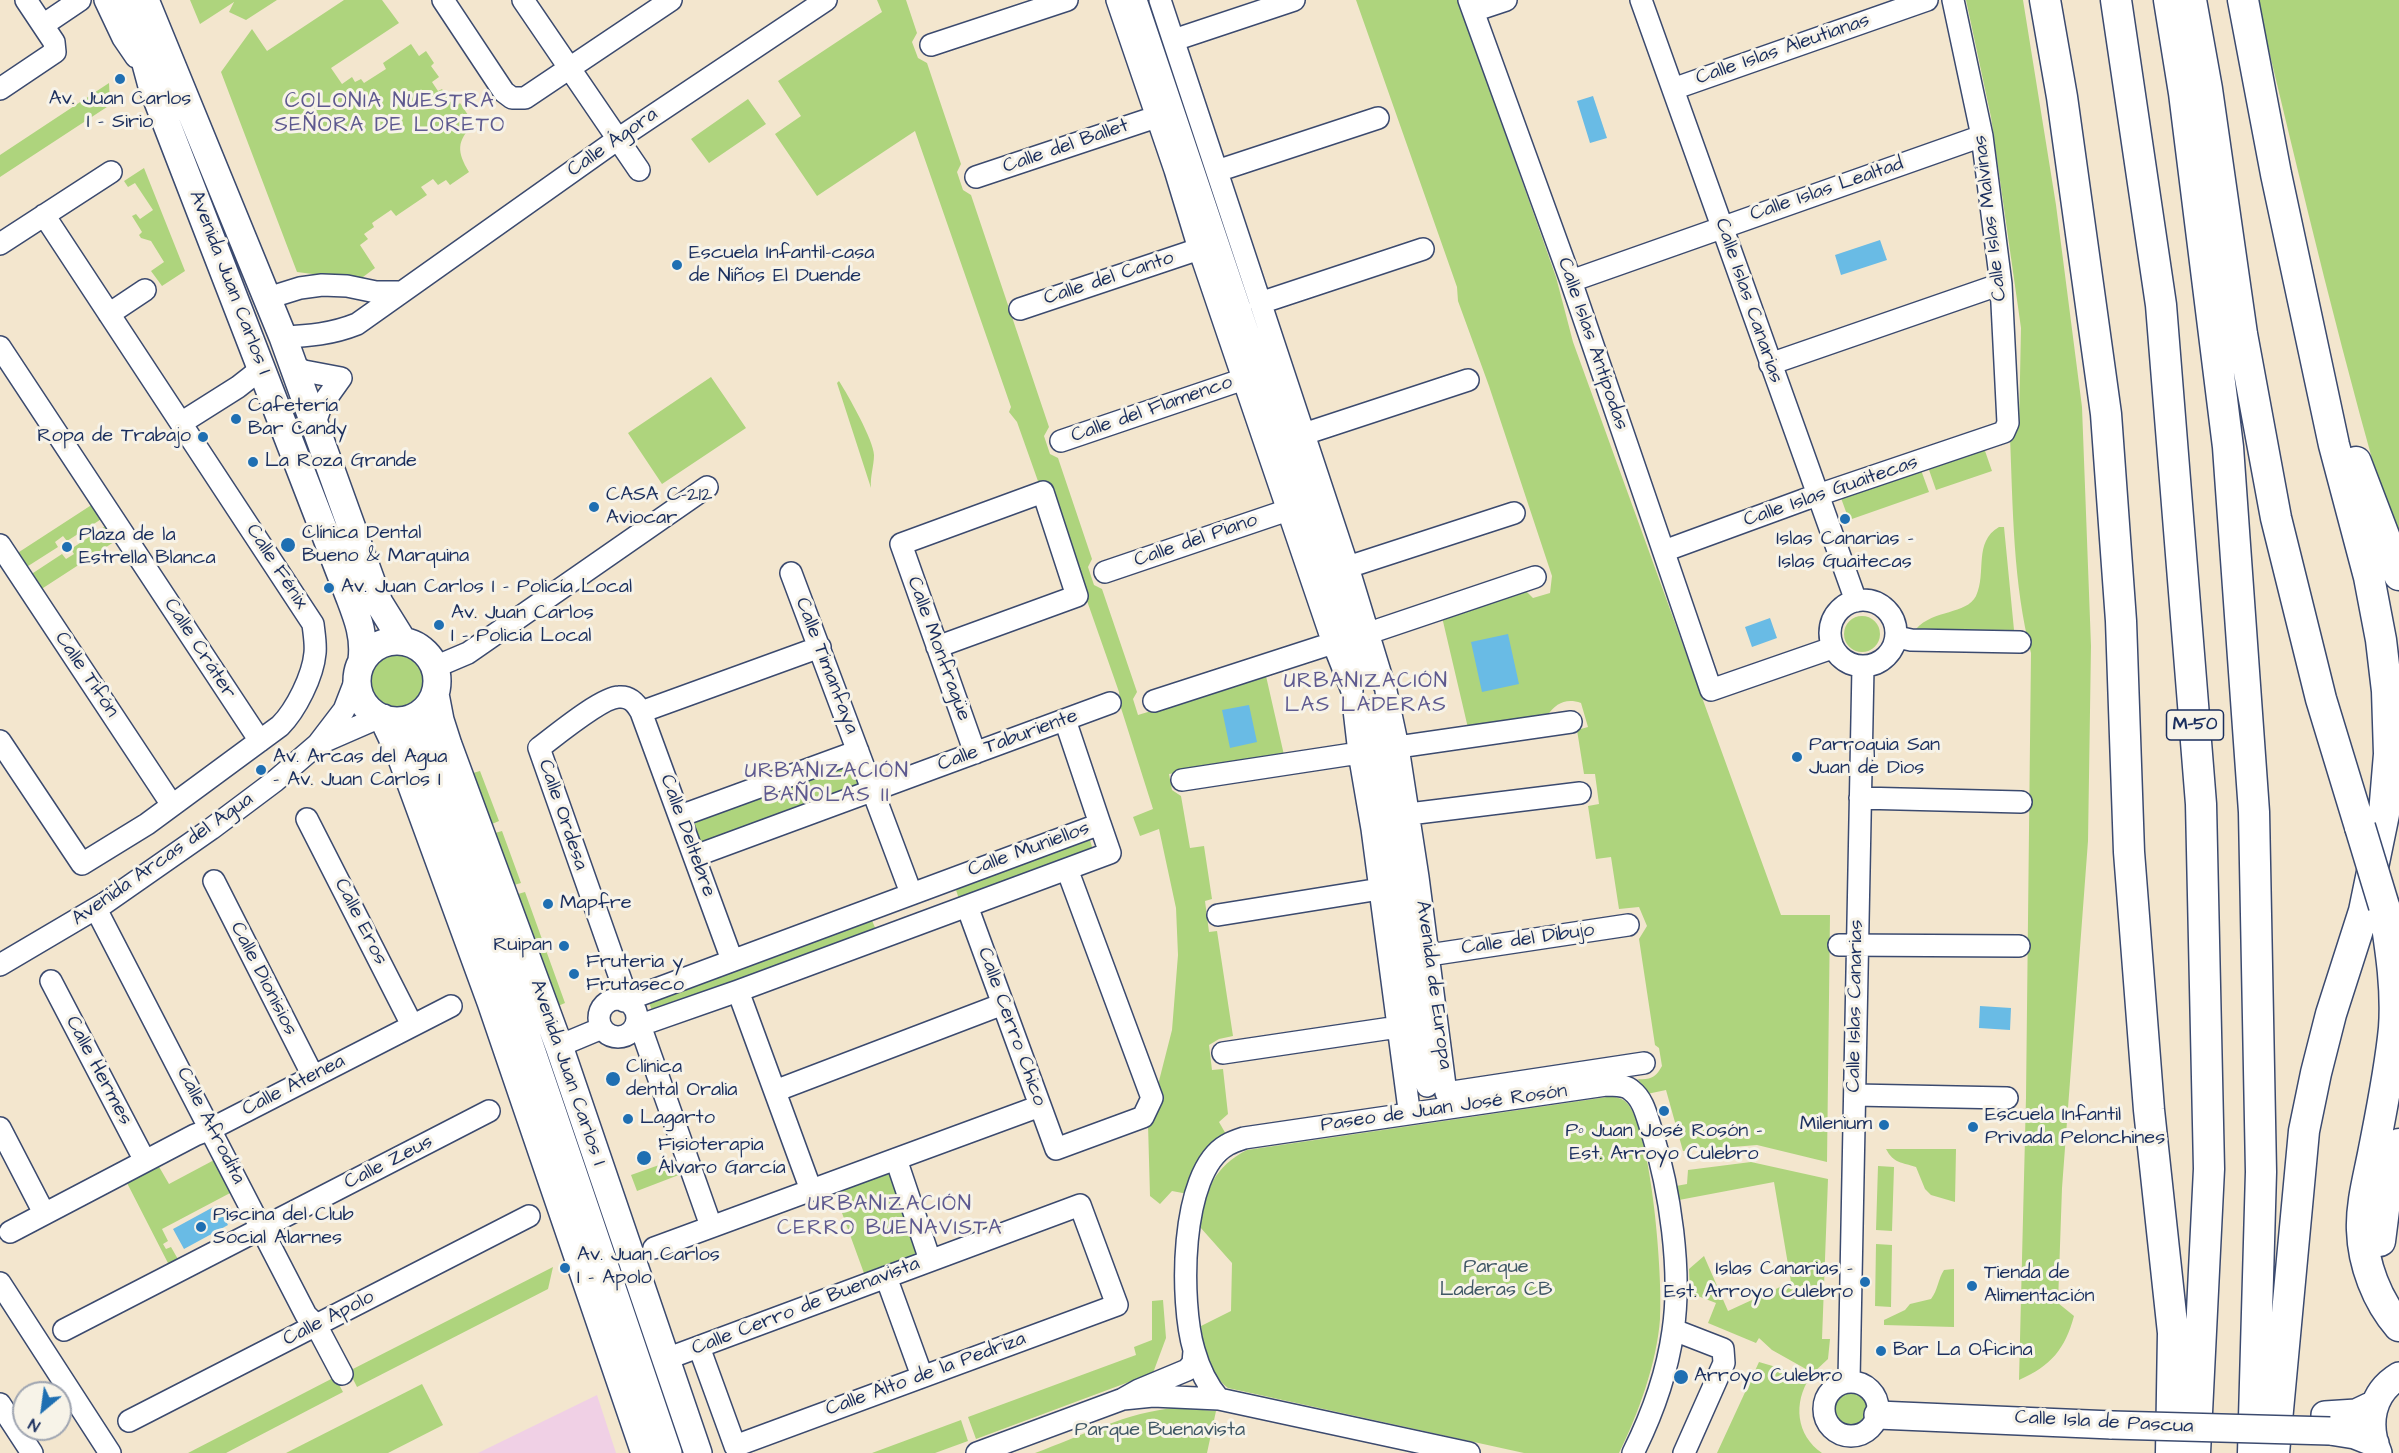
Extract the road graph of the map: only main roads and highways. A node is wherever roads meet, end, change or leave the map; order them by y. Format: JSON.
{"nodes":[{"id":1,"x":122,"y":0,"type":"edge"},
{"id":2,"x":146,"y":0,"type":"edge"},
{"id":3,"x":2045,"y":0,"type":"edge"},
{"id":4,"x":2116,"y":0,"type":"edge"},
{"id":5,"x":2169,"y":0,"type":"edge"},
{"id":6,"x":2191,"y":0,"type":"edge"},
{"id":7,"x":2243,"y":0,"type":"edge"},
{"id":8,"x":2301,"y":285,"type":"junction"},
{"id":9,"x":2399,"y":575,"type":"edge"},
{"id":10,"x":402,"y":640,"type":"junction"},
{"id":11,"x":359,"y":669,"type":"junction"},
{"id":12,"x":435,"y":680,"type":"junction"},
{"id":13,"x":382,"y":718,"type":"junction"},
{"id":14,"x":412,"y":718,"type":"junction"},
{"id":15,"x":2399,"y":1144,"type":"edge"},
{"id":16,"x":2399,"y":1319,"type":"edge"},
{"id":17,"x":2399,"y":1326,"type":"edge"},
{"id":18,"x":2399,"y":1376,"type":"edge"},
{"id":19,"x":2375,"y":1404,"type":"junction"},
{"id":20,"x":1878,"y":1410,"type":"road end"},
{"id":21,"x":2328,"y":1423,"type":"junction"},
{"id":22,"x":2377,"y":1448,"type":"edge"},
{"id":23,"x":645,"y":1453,"type":"edge"},
{"id":24,"x":668,"y":1453,"type":"edge"},
{"id":25,"x":698,"y":1453,"type":"edge"},
{"id":26,"x":2171,"y":1453,"type":"edge"},
{"id":27,"x":2194,"y":1453,"type":"edge"},
{"id":28,"x":2253,"y":1453,"type":"edge"},
{"id":29,"x":2274,"y":1453,"type":"edge"}],
"edges":[{"from":1,"to":11,"type":"main road","name":"Avenida Juan Carlos I"},
{"from":2,"to":10,"type":"main road","name":"Avenida Juan Carlos I"},
{"from":3,"to":26,"type":"highway"},
{"from":4,"to":27,"type":"highway","number":"M-50"},
{"from":5,"to":28,"type":"highway","number":"M-50"},
{"from":6,"to":17,"type":"highway","bridge":true},
{"from":7,"to":8,"type":"highway"},
{"from":8,"to":9,"type":"highway"},
{"from":8,"to":29,"type":"highway"},
{"from":10,"to":11,"type":"main road"},
{"from":10,"to":12,"type":"main road"},
{"from":11,"to":13,"type":"main road"},
{"from":12,"to":14,"type":"main road"},
{"from":12,"to":25,"type":"main road","name":"Avenida Juan Carlos I"},
{"from":13,"to":14,"type":"main road"},
{"from":13,"to":23,"type":"main road"},
{"from":14,"to":24,"type":"main road","name":"Avenida Juan Carlos I"},
{"from":15,"to":16,"type":"highway"},
{"from":18,"to":19,"type":"main road"},
{"from":19,"to":21,"type":"main road"},
{"from":19,"to":22,"type":"main road"},
{"from":20,"to":21,"type":"main road","name":"Calle Isla de Pascua","bridge":true},
{"from":21,"to":22,"type":"main road"}]}
